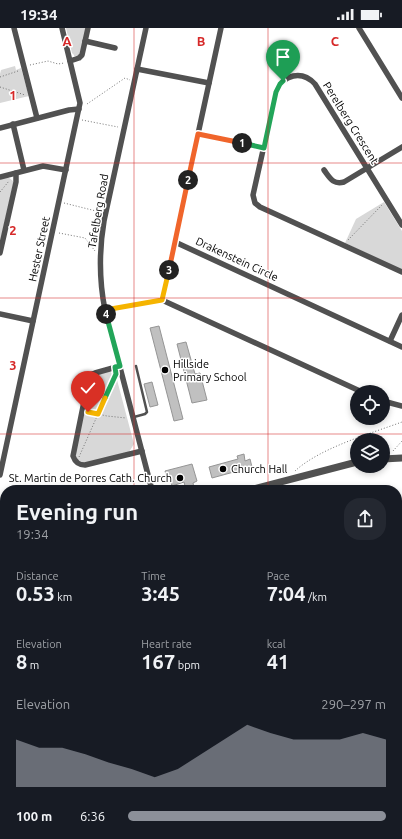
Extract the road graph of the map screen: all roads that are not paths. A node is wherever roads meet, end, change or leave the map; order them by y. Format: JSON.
{"nodes":[{"id":1,"x":14,"y":28,"type":"edge"},
{"id":2,"x":62,"y":28,"type":"edge"},
{"id":3,"x":88,"y":28,"type":"edge"},
{"id":4,"x":146,"y":28,"type":"edge"},
{"id":5,"x":221,"y":28,"type":"edge"},
{"id":6,"x":359,"y":28,"type":"edge"},
{"id":7,"x":85,"y":41,"type":"junction"},
{"id":8,"x":115,"y":48,"type":"dead end"},
{"id":9,"x":70,"y":61,"type":"junction"},
{"id":10,"x":137,"y":69,"type":"junction"},
{"id":11,"x":209,"y":83,"type":"junction"},
{"id":12,"x":402,"y":98,"type":"edge"},
{"id":13,"x":79,"y":109,"type":"junction"},
{"id":14,"x":37,"y":118,"type":"junction"},
{"id":15,"x":13,"y":124,"type":"junction"},
{"id":16,"x":0,"y":128,"type":"edge"},
{"id":17,"x":198,"y":134,"type":"junction"},
{"id":18,"x":402,"y":147,"type":"edge"},
{"id":19,"x":264,"y":148,"type":"junction"},
{"id":20,"x":367,"y":168,"type":"junction"},
{"id":21,"x":24,"y":170,"type":"junction"},
{"id":22,"x":66,"y":170,"type":"junction"},
{"id":23,"x":324,"y":170,"type":"dead end"},
{"id":24,"x":16,"y":173,"type":"junction"},
{"id":25,"x":0,"y":177,"type":"edge"},
{"id":26,"x":402,"y":225,"type":"edge"},
{"id":27,"x":175,"y":242,"type":"junction"},
{"id":28,"x":0,"y":253,"type":"edge"},
{"id":29,"x":402,"y":272,"type":"edge"},
{"id":30,"x":162,"y":300,"type":"junction"},
{"id":31,"x":105,"y":310,"type":"junction"},
{"id":32,"x":0,"y":314,"type":"edge"},
{"id":33,"x":402,"y":315,"type":"edge"},
{"id":34,"x":33,"y":321,"type":"junction"},
{"id":35,"x":390,"y":341,"type":"junction"},
{"id":36,"x":402,"y":347,"type":"edge"},
{"id":37,"x":117,"y":366,"type":"junction"},
{"id":38,"x":136,"y":366,"type":"dead end"},
{"id":39,"x":350,"y":386,"type":"edge"},
{"id":40,"x":390,"y":403,"type":"edge"},
{"id":41,"x":402,"y":406,"type":"edge"},
{"id":42,"x":133,"y":417,"type":"junction"},
{"id":43,"x":142,"y":451,"type":"junction"},
{"id":44,"x":402,"y":458,"type":"edge"},
{"id":45,"x":390,"y":459,"type":"edge"},
{"id":46,"x":1,"y":463,"type":"edge"},
{"id":47,"x":350,"y":464,"type":"edge"},
{"id":48,"x":0,"y":475,"type":"edge"},
{"id":49,"x":151,"y":485,"type":"edge"},
{"id":50,"x":269,"y":485,"type":"edge"}],
"edges":[{"from":1,"to":14,"type":"street"},
{"from":2,"to":9,"type":"street","name":"Hester Street"},
{"from":3,"to":7,"type":"street"},
{"from":4,"to":10,"type":"street","name":"Tafelberg Road"},
{"from":5,"to":11,"type":"street"},
{"from":6,"to":12,"type":"street"},
{"from":7,"to":8,"type":"street"},
{"from":7,"to":9,"type":"street"},
{"from":9,"to":13,"type":"street","name":"Hester Street"},
{"from":10,"to":11,"type":"street"},
{"from":10,"to":31,"type":"street","name":"Tafelberg Road"},
{"from":11,"to":17,"type":"street"},
{"from":13,"to":14,"type":"street"},
{"from":13,"to":22,"type":"street","name":"Hester Street"},
{"from":14,"to":15,"type":"street"},
{"from":15,"to":16,"type":"street"},
{"from":15,"to":21,"type":"street"},
{"from":17,"to":19,"type":"street"},
{"from":17,"to":27,"type":"street"},
{"from":18,"to":20,"type":"street"},
{"from":19,"to":20,"type":"street","name":"Perelberg Crescent"},
{"from":19,"to":29,"type":"street","name":"Perelberg Crescent"},
{"from":20,"to":23,"type":"street"},
{"from":20,"to":26,"type":"street","name":"Perelberg Crescent"},
{"from":21,"to":22,"type":"street"},
{"from":21,"to":24,"type":"street"},
{"from":22,"to":34,"type":"street","name":"Hester Street"},
{"from":24,"to":25,"type":"street"},
{"from":24,"to":28,"type":"street"},
{"from":27,"to":30,"type":"street"},
{"from":27,"to":35,"type":"street","name":"Drakenstein Circle"},
{"from":30,"to":31,"type":"street"},
{"from":30,"to":39,"type":"street"},
{"from":31,"to":37,"type":"street","name":"Tafelberg Road"},
{"from":32,"to":34,"type":"street"},
{"from":33,"to":35,"type":"street"},
{"from":34,"to":46,"type":"street","name":"Hester Street"},
{"from":35,"to":36,"type":"street","name":"Drakenstein Circle"},
{"from":37,"to":42,"type":"street","name":"Tafelberg Road"},
{"from":37,"to":43,"type":"street"},
{"from":38,"to":42,"type":"lane"},
{"from":40,"to":41,"type":"street"},
{"from":42,"to":43,"type":"street","name":"Tafelberg Road"},
{"from":43,"to":49,"type":"street","name":"Tafelberg Road"},
{"from":44,"to":45,"type":"street"},
{"from":46,"to":48,"type":"street","name":"Hester Street"},
{"from":47,"to":50,"type":"street"}]}
